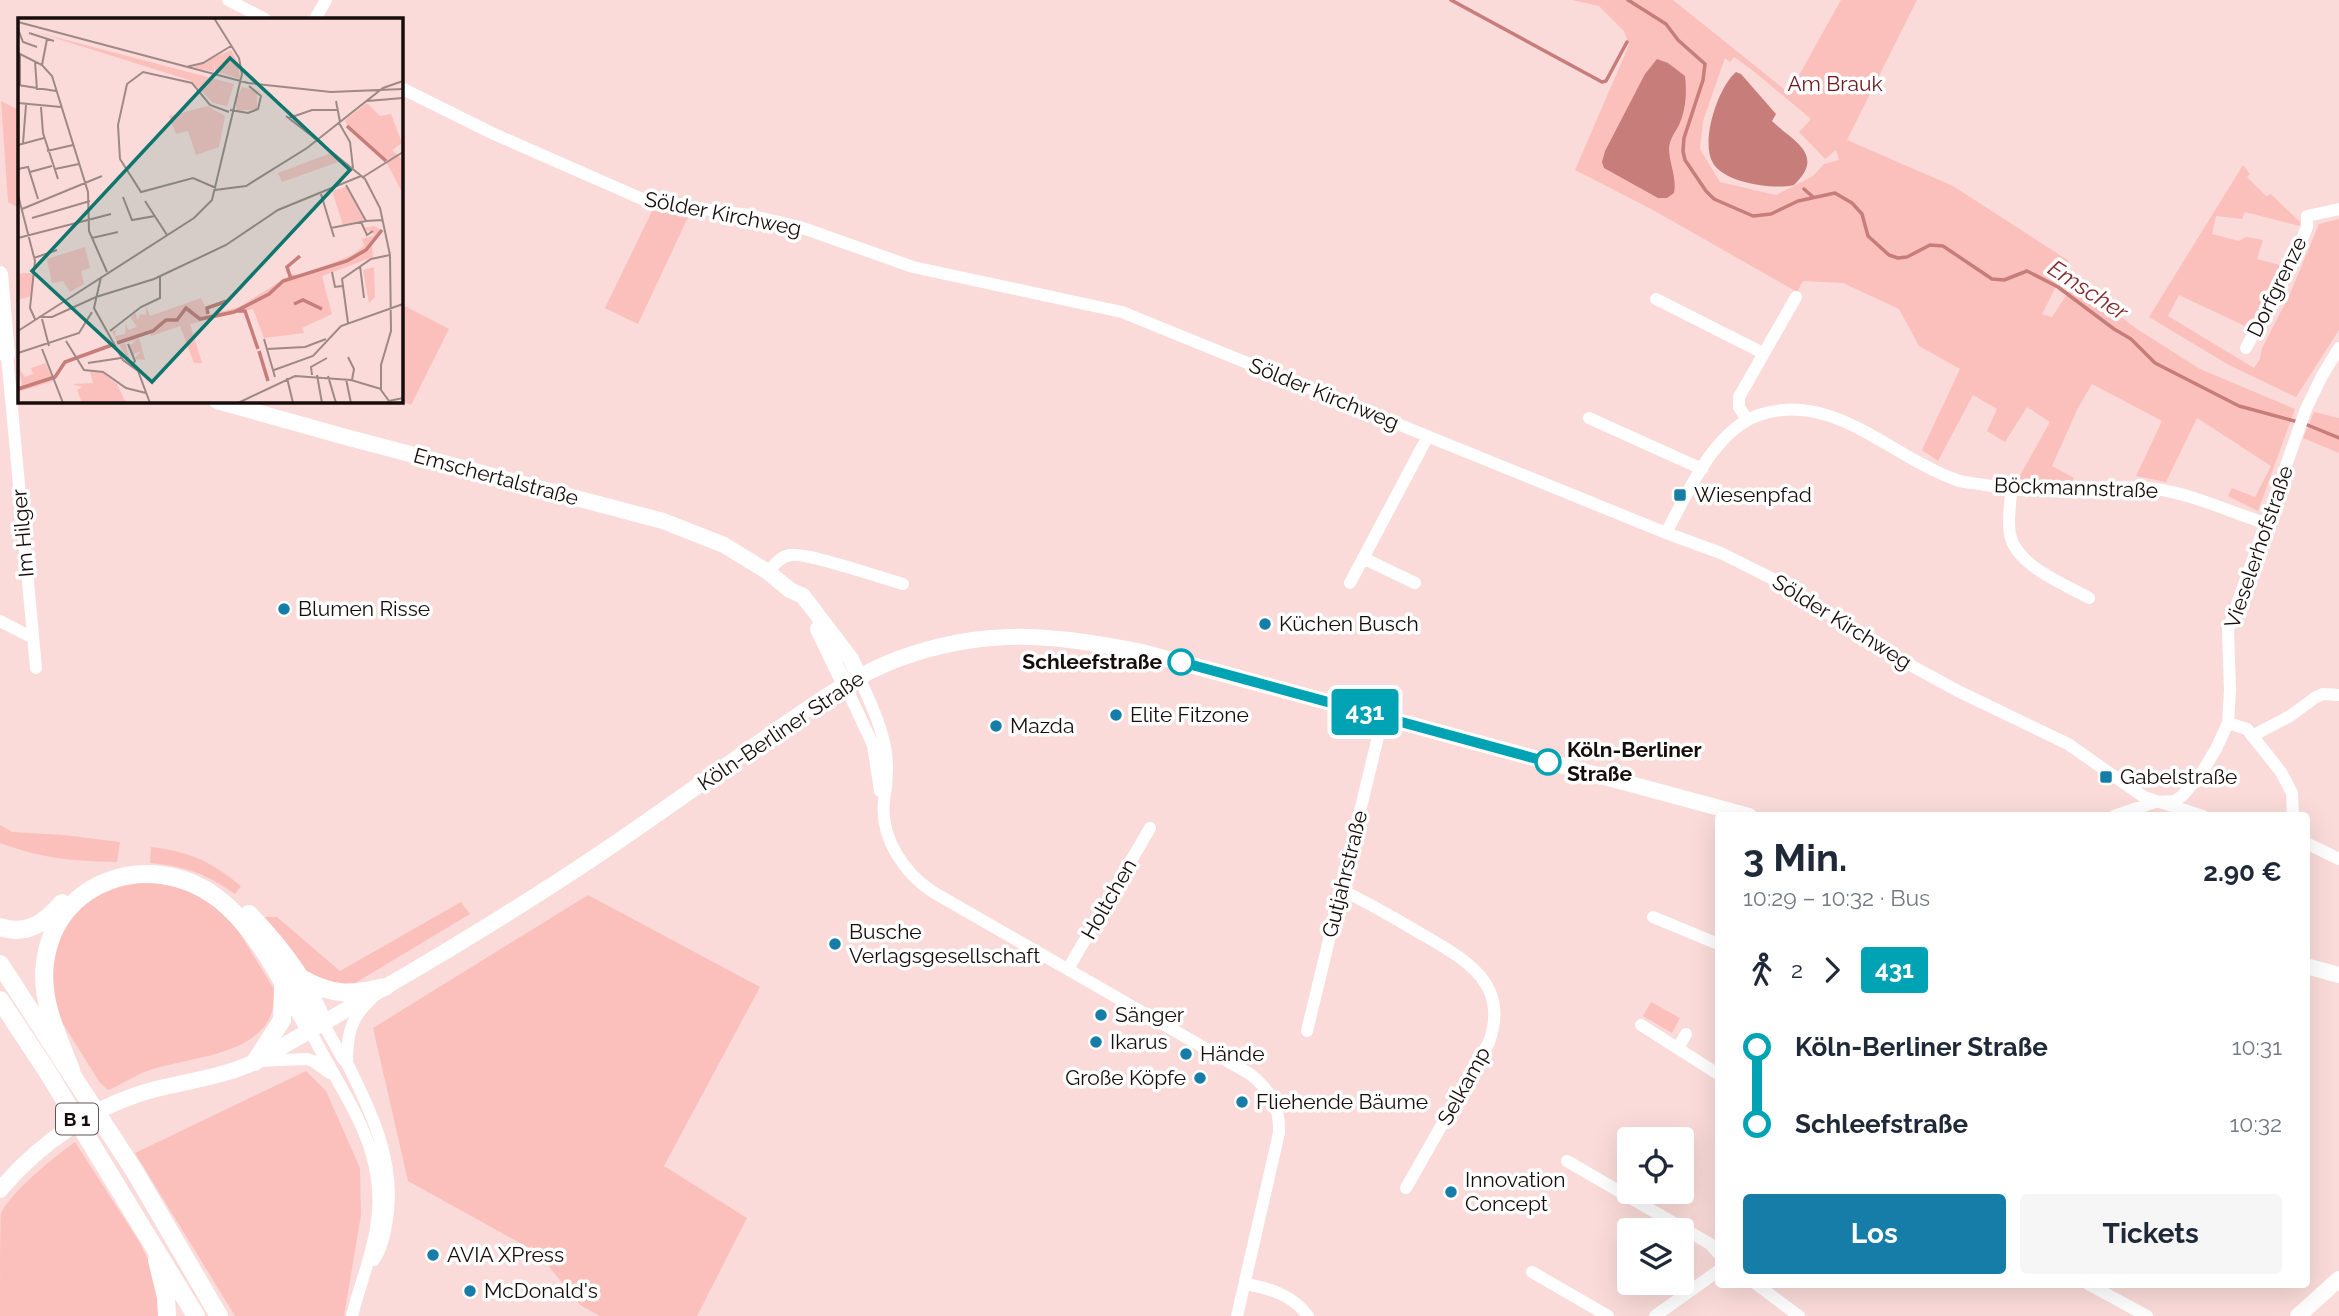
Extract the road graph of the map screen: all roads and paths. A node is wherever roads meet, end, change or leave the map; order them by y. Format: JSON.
{"nodes":[{"id":1,"x":228,"y":0,"type":"edge"},
{"id":2,"x":326,"y":0,"type":"edge"},
{"id":3,"x":263,"y":18,"type":"edge"},
{"id":4,"x":316,"y":18,"type":"edge"},
{"id":5,"x":402,"y":88,"type":"edge"},
{"id":6,"x":2339,"y":209,"type":"edge"},
{"id":7,"x":0,"y":274,"type":"edge"},
{"id":8,"x":1796,"y":297,"type":"dead end"},
{"id":9,"x":1656,"y":299,"type":"dead end"},
{"id":10,"x":2246,"y":348,"type":"dead end"},
{"id":11,"x":2339,"y":348,"type":"edge"},
{"id":12,"x":1763,"y":353,"type":"junction"},
{"id":13,"x":9,"y":356,"type":"edge"},
{"id":14,"x":221,"y":402,"type":"edge"},
{"id":15,"x":1589,"y":418,"type":"dead end"},
{"id":16,"x":1747,"y":420,"type":"junction"},
{"id":17,"x":1428,"y":436,"type":"junction"},
{"id":18,"x":1702,"y":469,"type":"junction"},
{"id":19,"x":2011,"y":489,"type":"junction"},
{"id":20,"x":2265,"y":523,"type":"junction"},
{"id":21,"x":1666,"y":533,"type":"junction"},
{"id":22,"x":1363,"y":558,"type":"junction"},
{"id":23,"x":768,"y":572,"type":"junction"},
{"id":24,"x":1350,"y":583,"type":"dead end"},
{"id":25,"x":1415,"y":583,"type":"dead end"},
{"id":26,"x":903,"y":584,"type":"dead end"},
{"id":27,"x":2089,"y":598,"type":"dead end"},
{"id":28,"x":0,"y":621,"type":"edge"},
{"id":29,"x":33,"y":638,"type":"junction"},
{"id":30,"x":36,"y":668,"type":"dead end"},
{"id":31,"x":852,"y":681,"type":"junction"},
{"id":32,"x":2339,"y":695,"type":"edge"},
{"id":33,"x":1383,"y":716,"type":"junction"},
{"id":34,"x":2228,"y":723,"type":"junction"},
{"id":35,"x":2252,"y":736,"type":"junction"},
{"id":36,"x":2155,"y":802,"type":"junction"},
{"id":37,"x":1734,"y":812,"type":"edge"},
{"id":38,"x":2126,"y":812,"type":"edge"},
{"id":39,"x":2189,"y":812,"type":"edge"},
{"id":40,"x":2293,"y":812,"type":"edge"},
{"id":41,"x":1150,"y":828,"type":"dead end"},
{"id":42,"x":2310,"y":845,"type":"edge"},
{"id":43,"x":2339,"y":859,"type":"edge"},
{"id":44,"x":1342,"y":890,"type":"junction"},
{"id":45,"x":1653,"y":917,"type":"dead end"},
{"id":46,"x":0,"y":928,"type":"edge"},
{"id":47,"x":1715,"y":943,"type":"edge"},
{"id":48,"x":0,"y":964,"type":"edge"},
{"id":49,"x":2310,"y":967,"type":"edge"},
{"id":50,"x":1068,"y":969,"type":"junction"},
{"id":51,"x":2339,"y":975,"type":"edge"},
{"id":52,"x":301,"y":978,"type":"junction"},
{"id":53,"x":283,"y":984,"type":"junction"},
{"id":54,"x":385,"y":987,"type":"junction"},
{"id":55,"x":0,"y":1000,"type":"edge"},
{"id":56,"x":1641,"y":1025,"type":"dead end"},
{"id":57,"x":316,"y":1027,"type":"junction"},
{"id":58,"x":1307,"y":1031,"type":"dead end"},
{"id":59,"x":1686,"y":1034,"type":"dead end"},
{"id":60,"x":1678,"y":1048,"type":"junction"},
{"id":61,"x":255,"y":1062,"type":"junction"},
{"id":62,"x":347,"y":1063,"type":"junction"},
{"id":63,"x":71,"y":1070,"type":"junction"},
{"id":64,"x":1715,"y":1072,"type":"edge"},
{"id":65,"x":340,"y":1083,"type":"junction"},
{"id":66,"x":1567,"y":1161,"type":"dead end"},
{"id":67,"x":1406,"y":1188,"type":"dead end"},
{"id":68,"x":0,"y":1190,"type":"edge"},
{"id":69,"x":151,"y":1240,"type":"junction"},
{"id":70,"x":1715,"y":1250,"type":"edge"},
{"id":71,"x":367,"y":1270,"type":"junction"},
{"id":72,"x":1532,"y":1272,"type":"dead end"},
{"id":73,"x":1715,"y":1273,"type":"edge"},
{"id":74,"x":2339,"y":1279,"type":"edge"},
{"id":75,"x":1245,"y":1283,"type":"junction"},
{"id":76,"x":1761,"y":1288,"type":"edge"},
{"id":77,"x":2095,"y":1288,"type":"edge"},
{"id":78,"x":167,"y":1316,"type":"edge"},
{"id":79,"x":196,"y":1316,"type":"edge"},
{"id":80,"x":219,"y":1316,"type":"edge"},
{"id":81,"x":352,"y":1316,"type":"edge"},
{"id":82,"x":1237,"y":1316,"type":"edge"},
{"id":83,"x":1308,"y":1316,"type":"edge"},
{"id":84,"x":1608,"y":1316,"type":"edge"},
{"id":85,"x":1655,"y":1316,"type":"edge"},
{"id":86,"x":1799,"y":1316,"type":"edge"},
{"id":87,"x":2147,"y":1316,"type":"edge"},
{"id":88,"x":2298,"y":1316,"type":"edge"}],
"edges":[{"from":1,"to":3,"type":"street"},
{"from":2,"to":4,"type":"street"},
{"from":5,"to":17,"type":"street","name":"Sölder Kirchweg"},
{"from":6,"to":10,"type":"street","name":"Dorfgrenze"},
{"from":7,"to":13,"type":"main road"},
{"from":8,"to":12,"type":"street"},
{"from":9,"to":12,"type":"street"},
{"from":11,"to":20,"type":"street","name":"Vieselerhofstraße"},
{"from":12,"to":16,"type":"street"},
{"from":13,"to":29,"type":"street","name":"Im Hilger"},
{"from":14,"to":23,"type":"main road","name":"Emschertalstraße"},
{"from":15,"to":18,"type":"street"},
{"from":16,"to":18,"type":"street","name":"Böckmannstraße"},
{"from":16,"to":19,"type":"street","name":"Böckmannstraße"},
{"from":17,"to":21,"type":"street","name":"Sölder Kirchweg"},
{"from":17,"to":22,"type":"street"},
{"from":18,"to":21,"type":"street","name":"Böckmannstraße"},
{"from":19,"to":20,"type":"street","name":"Böckmannstraße"},
{"from":19,"to":27,"type":"street"},
{"from":20,"to":34,"type":"street","name":"Vieselerhofstraße"},
{"from":21,"to":36,"type":"street","name":"Sölder Kirchweg"},
{"from":22,"to":24,"type":"street"},
{"from":22,"to":25,"type":"street"},
{"from":23,"to":26,"type":"street"},
{"from":23,"to":31,"type":"main road","name":"Emschertalstraße"},
{"from":28,"to":29,"type":"street"},
{"from":29,"to":30,"type":"street","name":"Im Hilger"},
{"from":31,"to":33,"type":"main road","name":"Köln-Berliner Straße"},
{"from":31,"to":50,"type":"street"},
{"from":31,"to":54,"type":"main road","name":"Köln-Berliner Straße"},
{"from":32,"to":35,"type":"street"},
{"from":33,"to":37,"type":"main road","name":"Köln-Berliner Straße"},
{"from":33,"to":44,"type":"street","name":"Gutjahrstraße"},
{"from":34,"to":35,"type":"street"},
{"from":34,"to":36,"type":"street","name":"Vieselerhofstraße"},
{"from":35,"to":40,"type":"street"},
{"from":36,"to":38,"type":"street","name":"Vieselerhofstraße"},
{"from":36,"to":39,"type":"street","name":"Sölder Kirchweg"},
{"from":41,"to":50,"type":"street","name":"Holtchen"},
{"from":42,"to":43,"type":"street"},
{"from":44,"to":58,"type":"street","name":"Gutjahrstraße"},
{"from":44,"to":67,"type":"street","name":"Selkamp"},
{"from":45,"to":47,"type":"street"},
{"from":46,"to":52,"type":"highway"},
{"from":48,"to":63,"type":"highway","number":"B 1"},
{"from":49,"to":51,"type":"main road"},
{"from":50,"to":75,"type":"street"},
{"from":52,"to":54,"type":"highway"},
{"from":52,"to":57,"type":"highway"},
{"from":53,"to":57,"type":"highway"},
{"from":53,"to":61,"type":"highway"},
{"from":53,"to":63,"type":"highway"},
{"from":54,"to":57,"type":"main road","name":"Köln-Berliner Straße"},
{"from":54,"to":62,"type":"street"},
{"from":55,"to":69,"type":"highway","number":"B 1"},
{"from":56,"to":60,"type":"street"},
{"from":57,"to":61,"type":"main road","name":"Köln-Berliner Straße"},
{"from":57,"to":62,"type":"street"},
{"from":57,"to":65,"type":"street"},
{"from":59,"to":60,"type":"street"},
{"from":60,"to":64,"type":"street"},
{"from":61,"to":65,"type":"street"},
{"from":61,"to":68,"type":"main road","name":"Köln-Berliner Straße"},
{"from":62,"to":71,"type":"street"},
{"from":63,"to":80,"type":"highway","number":"B 1"},
{"from":65,"to":71,"type":"street"},
{"from":66,"to":70,"type":"street"},
{"from":69,"to":78,"type":"highway"},
{"from":69,"to":79,"type":"highway","number":"B 1"},
{"from":71,"to":81,"type":"street"},
{"from":72,"to":84,"type":"street"},
{"from":73,"to":85,"type":"street"},
{"from":74,"to":88,"type":"main road"},
{"from":75,"to":82,"type":"street"},
{"from":75,"to":83,"type":"street"},
{"from":76,"to":86,"type":"street"},
{"from":77,"to":87,"type":"street"}]}
